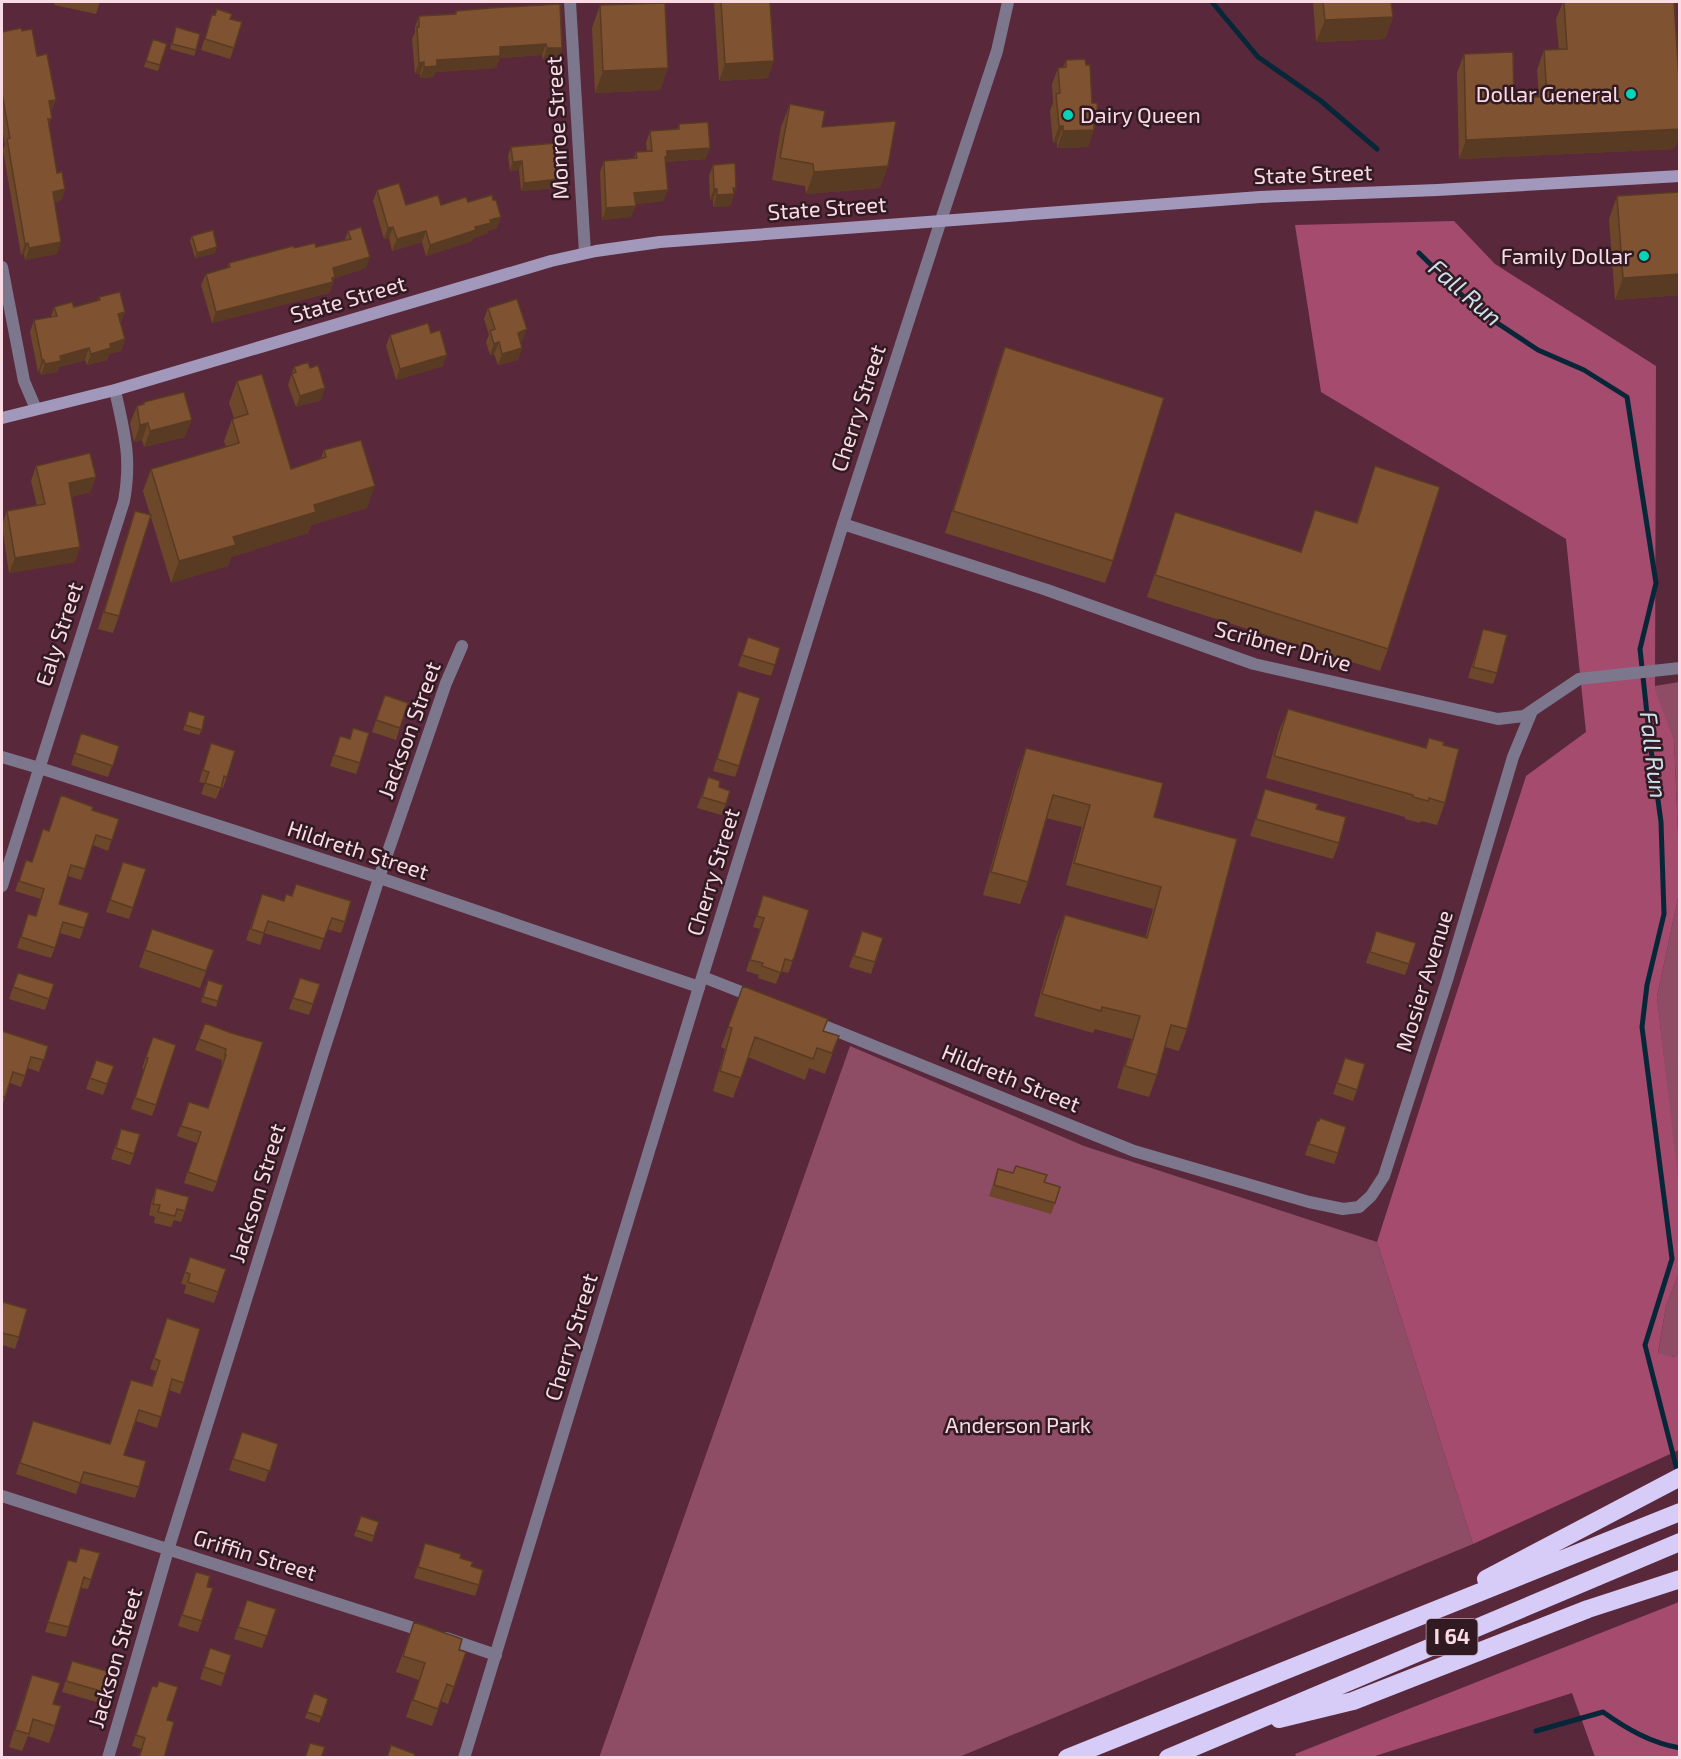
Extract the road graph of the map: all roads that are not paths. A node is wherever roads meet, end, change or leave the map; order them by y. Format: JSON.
{"nodes":[{"id":1,"x":570,"y":2,"type":"edge"},
{"id":2,"x":1008,"y":2,"type":"edge"},
{"id":3,"x":1680,"y":176,"type":"edge"},
{"id":4,"x":941,"y":220,"type":"junction"},
{"id":5,"x":585,"y":253,"type":"junction"},
{"id":6,"x":2,"y":267,"type":"edge"},
{"id":7,"x":115,"y":390,"type":"junction"},
{"id":8,"x":36,"y":409,"type":"junction"},
{"id":9,"x":2,"y":418,"type":"edge"},
{"id":10,"x":843,"y":524,"type":"junction"},
{"id":11,"x":462,"y":646,"type":"dead end"},
{"id":12,"x":1679,"y":668,"type":"edge"},
{"id":13,"x":1532,"y":711,"type":"junction"},
{"id":14,"x":2,"y":757,"type":"edge"},
{"id":15,"x":39,"y":768,"type":"junction"},
{"id":16,"x":380,"y":878,"type":"junction"},
{"id":17,"x":2,"y":886,"type":"edge"},
{"id":18,"x":701,"y":982,"type":"junction"},
{"id":19,"x":765,"y":1002,"type":"edge"},
{"id":20,"x":798,"y":1015,"type":"edge"},
{"id":21,"x":1309,"y":1202,"type":"joint"},
{"id":22,"x":1680,"y":1477,"type":"edge"},
{"id":23,"x":2,"y":1496,"type":"edge"},
{"id":24,"x":1680,"y":1512,"type":"edge"},
{"id":25,"x":1680,"y":1516,"type":"edge"},
{"id":26,"x":1625,"y":1533,"type":"junction"},
{"id":27,"x":1680,"y":1542,"type":"edge"},
{"id":28,"x":168,"y":1550,"type":"junction"},
{"id":29,"x":1680,"y":1579,"type":"edge"},
{"id":30,"x":1400,"y":1625,"type":"junction"},
{"id":31,"x":496,"y":1655,"type":"junction"},
{"id":32,"x":1225,"y":1732,"type":"junction"},
{"id":33,"x":108,"y":1758,"type":"edge"},
{"id":34,"x":464,"y":1758,"type":"edge"},
{"id":35,"x":1067,"y":1758,"type":"edge"},
{"id":36,"x":1168,"y":1758,"type":"edge"}],
"edges":[{"from":1,"to":5,"type":"street","name":"Monroe Street"},
{"from":2,"to":4,"type":"street","name":"Cherry Street"},
{"from":3,"to":4,"type":"main road","name":"State Street"},
{"from":4,"to":5,"type":"main road","name":"State Street"},
{"from":4,"to":10,"type":"street","name":"Cherry Street"},
{"from":5,"to":7,"type":"main road","name":"State Street"},
{"from":6,"to":8,"type":"street"},
{"from":7,"to":8,"type":"main road","name":"State Street"},
{"from":7,"to":15,"type":"street","name":"Ealy Street"},
{"from":8,"to":9,"type":"main road","name":"State Street"},
{"from":10,"to":13,"type":"street","name":"Scribner Drive"},
{"from":10,"to":18,"type":"street","name":"Cherry Street"},
{"from":11,"to":16,"type":"street","name":"Jackson Street"},
{"from":12,"to":13,"type":"street","name":"Scribner Drive"},
{"from":13,"to":21,"type":"street","name":"Mosier Avenue"},
{"from":14,"to":15,"type":"street","name":"Hildreth Street"},
{"from":15,"to":16,"type":"street","name":"Hildreth Street"},
{"from":15,"to":17,"type":"street","name":"Ealy Street"},
{"from":16,"to":18,"type":"street","name":"Hildreth Street"},
{"from":16,"to":28,"type":"street","name":"Jackson Street"},
{"from":18,"to":19,"type":"street","name":"Hildreth Street"},
{"from":18,"to":31,"type":"street","name":"Cherry Street"},
{"from":20,"to":21,"type":"street","name":"Hildreth Street"},
{"from":22,"to":30,"type":"highway"},
{"from":23,"to":28,"type":"street","name":"Griffin Street"},
{"from":24,"to":26,"type":"highway","number":"I 64"},
{"from":25,"to":26,"type":"highway"},
{"from":26,"to":30,"type":"highway","number":"I 64"},
{"from":27,"to":32,"type":"highway","number":"I 64"},
{"from":28,"to":31,"type":"street","name":"Griffin Street"},
{"from":28,"to":33,"type":"street","name":"Jackson Street"},
{"from":29,"to":32,"type":"highway"},
{"from":30,"to":35,"type":"highway","number":"I 64"},
{"from":31,"to":34,"type":"street","name":"Cherry Street"},
{"from":32,"to":36,"type":"highway","number":"I 64"}]}
